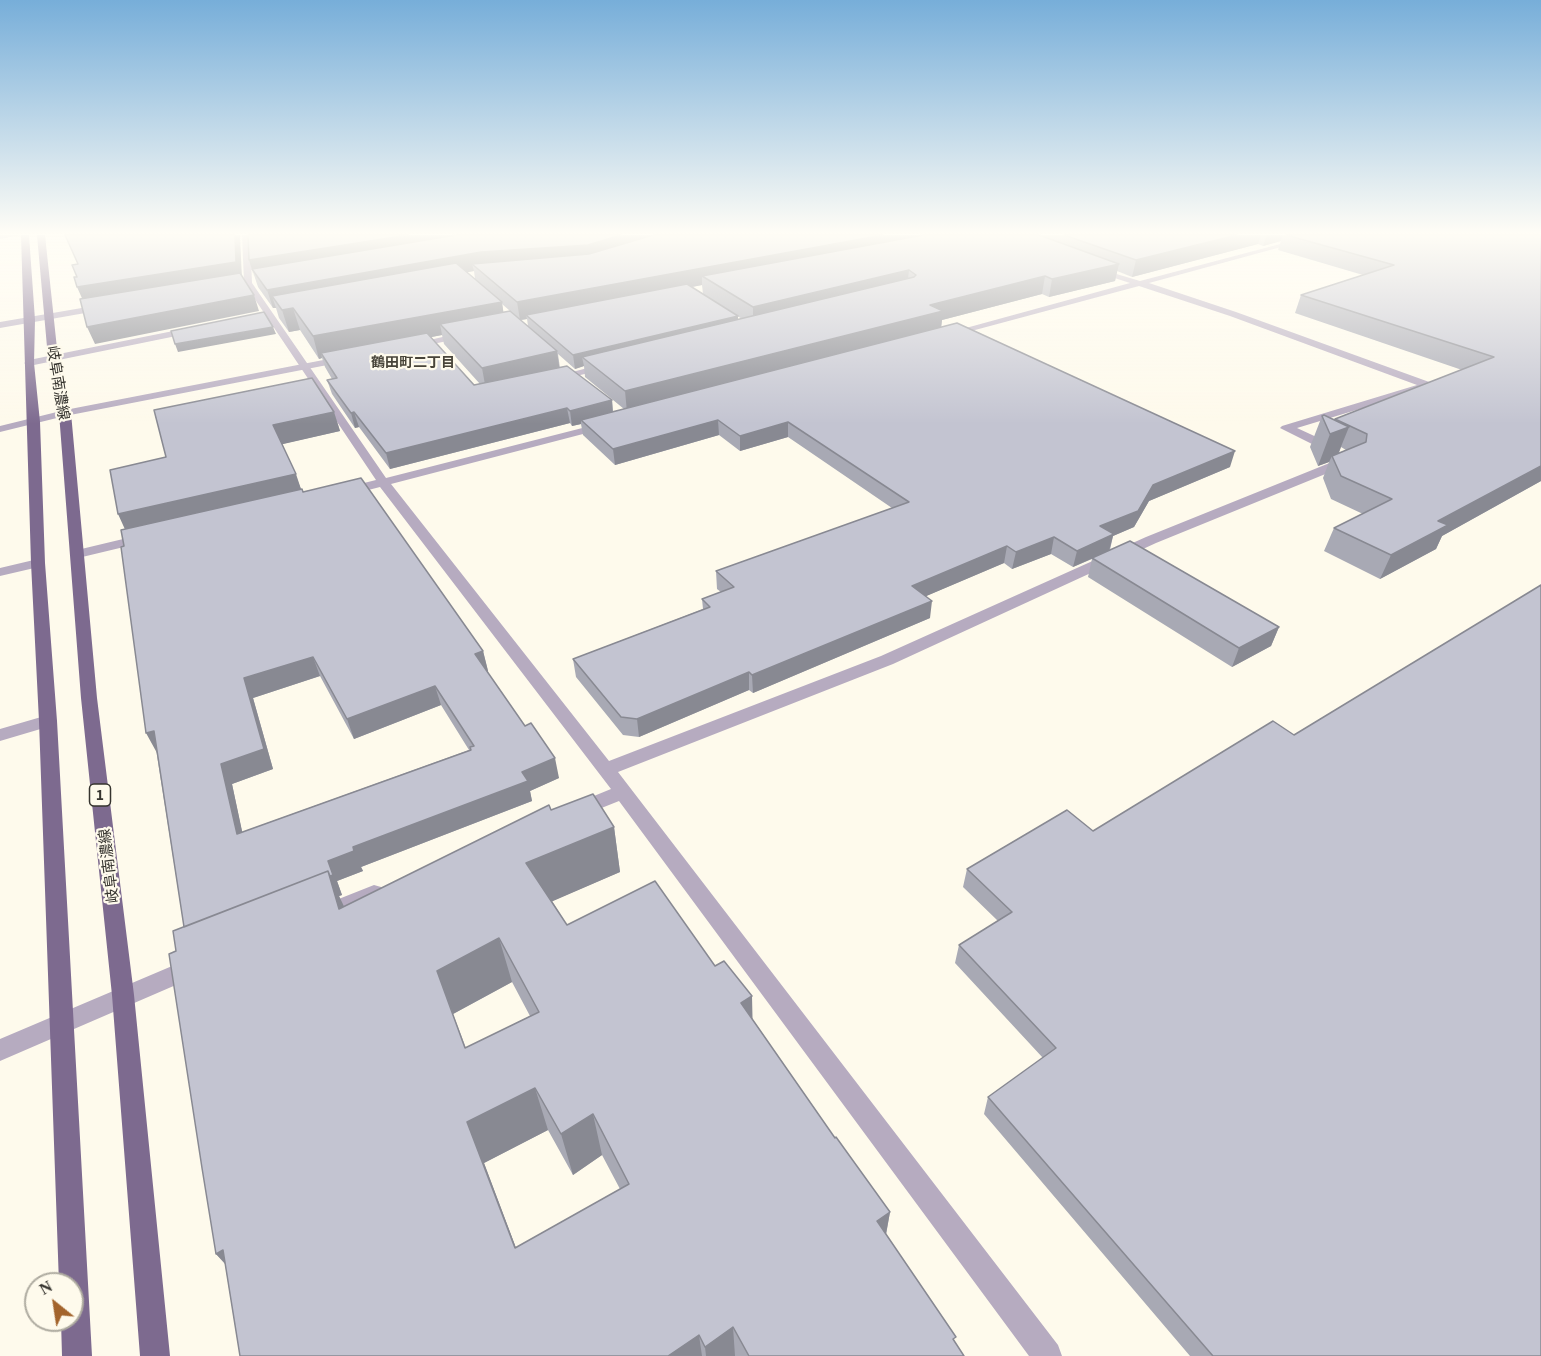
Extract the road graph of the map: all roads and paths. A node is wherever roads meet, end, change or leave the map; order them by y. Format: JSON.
{"nodes":[{"id":1,"x":29,"y":298,"type":"edge"},
{"id":2,"x":48,"y":298,"type":"edge"},
{"id":3,"x":259,"y":298,"type":"edge"},
{"id":4,"x":1083,"y":298,"type":"edge"},
{"id":5,"x":1183,"y":298,"type":"edge"},
{"id":6,"x":120,"y":305,"type":"edge"},
{"id":7,"x":282,"y":311,"type":"edge"},
{"id":8,"x":270,"y":314,"type":"junction"},
{"id":9,"x":259,"y":316,"type":"edge"},
{"id":10,"x":50,"y":317,"type":"junction"},
{"id":11,"x":30,"y":320,"type":"junction"},
{"id":12,"x":0,"y":325,"type":"edge"},
{"id":13,"x":202,"y":328,"type":"edge"},
{"id":14,"x":475,"y":333,"type":"edge"},
{"id":15,"x":933,"y":338,"type":"edge"},
{"id":16,"x":398,"y":348,"type":"edge"},
{"id":17,"x":53,"y":358,"type":"junction"},
{"id":18,"x":352,"y":358,"type":"edge"},
{"id":19,"x":29,"y":363,"type":"junction"},
{"id":20,"x":617,"y":364,"type":"edge"},
{"id":21,"x":305,"y":367,"type":"junction"},
{"id":22,"x":568,"y":371,"type":"junction"},
{"id":23,"x":550,"y":380,"type":"edge"},
{"id":24,"x":581,"y":382,"type":"edge"},
{"id":25,"x":65,"y":413,"type":"junction"},
{"id":26,"x":34,"y":422,"type":"junction"},
{"id":27,"x":615,"y":423,"type":"edge"},
{"id":28,"x":0,"y":429,"type":"edge"},
{"id":29,"x":384,"y":482,"type":"junction"},
{"id":30,"x":327,"y":496,"type":"edge"},
{"id":31,"x":157,"y":536,"type":"edge"},
{"id":32,"x":78,"y":554,"type":"junction"},
{"id":33,"x":38,"y":563,"type":"junction"},
{"id":34,"x":0,"y":572,"type":"edge"},
{"id":35,"x":48,"y":722,"type":"junction"},
{"id":36,"x":0,"y":735,"type":"edge"},
{"id":37,"x":605,"y":770,"type":"junction"},
{"id":38,"x":623,"y":792,"type":"junction"},
{"id":39,"x":556,"y":819,"type":"edge"},
{"id":40,"x":390,"y":887,"type":"edge"},
{"id":41,"x":301,"y":923,"type":"edge"},
{"id":42,"x":212,"y":959,"type":"edge"},
{"id":43,"x":123,"y":995,"type":"junction"},
{"id":44,"x":60,"y":1023,"type":"junction"},
{"id":45,"x":0,"y":1050,"type":"edge"},
{"id":46,"x":77,"y":1356,"type":"edge"},
{"id":47,"x":155,"y":1356,"type":"edge"},
{"id":48,"x":1047,"y":1356,"type":"edge"}],
"edges":[{"from":1,"to":11,"type":"main road","name":"岐阜南濃線"},
{"from":2,"to":10,"type":"main road","name":"岐阜南濃線","number":"1"},
{"from":3,"to":8,"type":"street"},
{"from":4,"to":15,"type":"street"},
{"from":5,"to":37,"type":"street"},
{"from":6,"to":10,"type":"street"},
{"from":7,"to":8,"type":"street"},
{"from":8,"to":9,"type":"street"},
{"from":8,"to":21,"type":"street"},
{"from":10,"to":11,"type":"street"},
{"from":10,"to":17,"type":"main road","name":"岐阜南濃線","number":"1"},
{"from":11,"to":12,"type":"street"},
{"from":11,"to":19,"type":"main road","name":"岐阜南濃線"},
{"from":13,"to":17,"type":"street"},
{"from":14,"to":16,"type":"street"},
{"from":17,"to":19,"type":"street"},
{"from":17,"to":25,"type":"main road","name":"岐阜南濃線","number":"1"},
{"from":18,"to":21,"type":"street"},
{"from":19,"to":26,"type":"main road","name":"岐阜南濃線"},
{"from":20,"to":22,"type":"street"},
{"from":21,"to":25,"type":"street"},
{"from":21,"to":29,"type":"street"},
{"from":22,"to":23,"type":"street"},
{"from":22,"to":24,"type":"street"},
{"from":25,"to":26,"type":"street"},
{"from":25,"to":32,"type":"main road","name":"岐阜南濃線","number":"1"},
{"from":26,"to":28,"type":"street"},
{"from":26,"to":33,"type":"main road","name":"岐阜南濃線"},
{"from":27,"to":29,"type":"street"},
{"from":29,"to":30,"type":"street"},
{"from":29,"to":37,"type":"street"},
{"from":31,"to":32,"type":"street"},
{"from":32,"to":43,"type":"main road","name":"岐阜南濃線","number":"1"},
{"from":33,"to":34,"type":"street"},
{"from":33,"to":35,"type":"main road","name":"岐阜南濃線"},
{"from":35,"to":36,"type":"street"},
{"from":35,"to":44,"type":"main road","name":"岐阜南濃線"},
{"from":37,"to":38,"type":"street"},
{"from":38,"to":39,"type":"street"},
{"from":38,"to":48,"type":"street"},
{"from":40,"to":41,"type":"street"},
{"from":42,"to":43,"type":"street"},
{"from":43,"to":44,"type":"street"},
{"from":43,"to":47,"type":"main road","name":"岐阜南濃線","number":"1"},
{"from":44,"to":45,"type":"street"},
{"from":44,"to":46,"type":"main road","name":"岐阜南濃線"}]}
